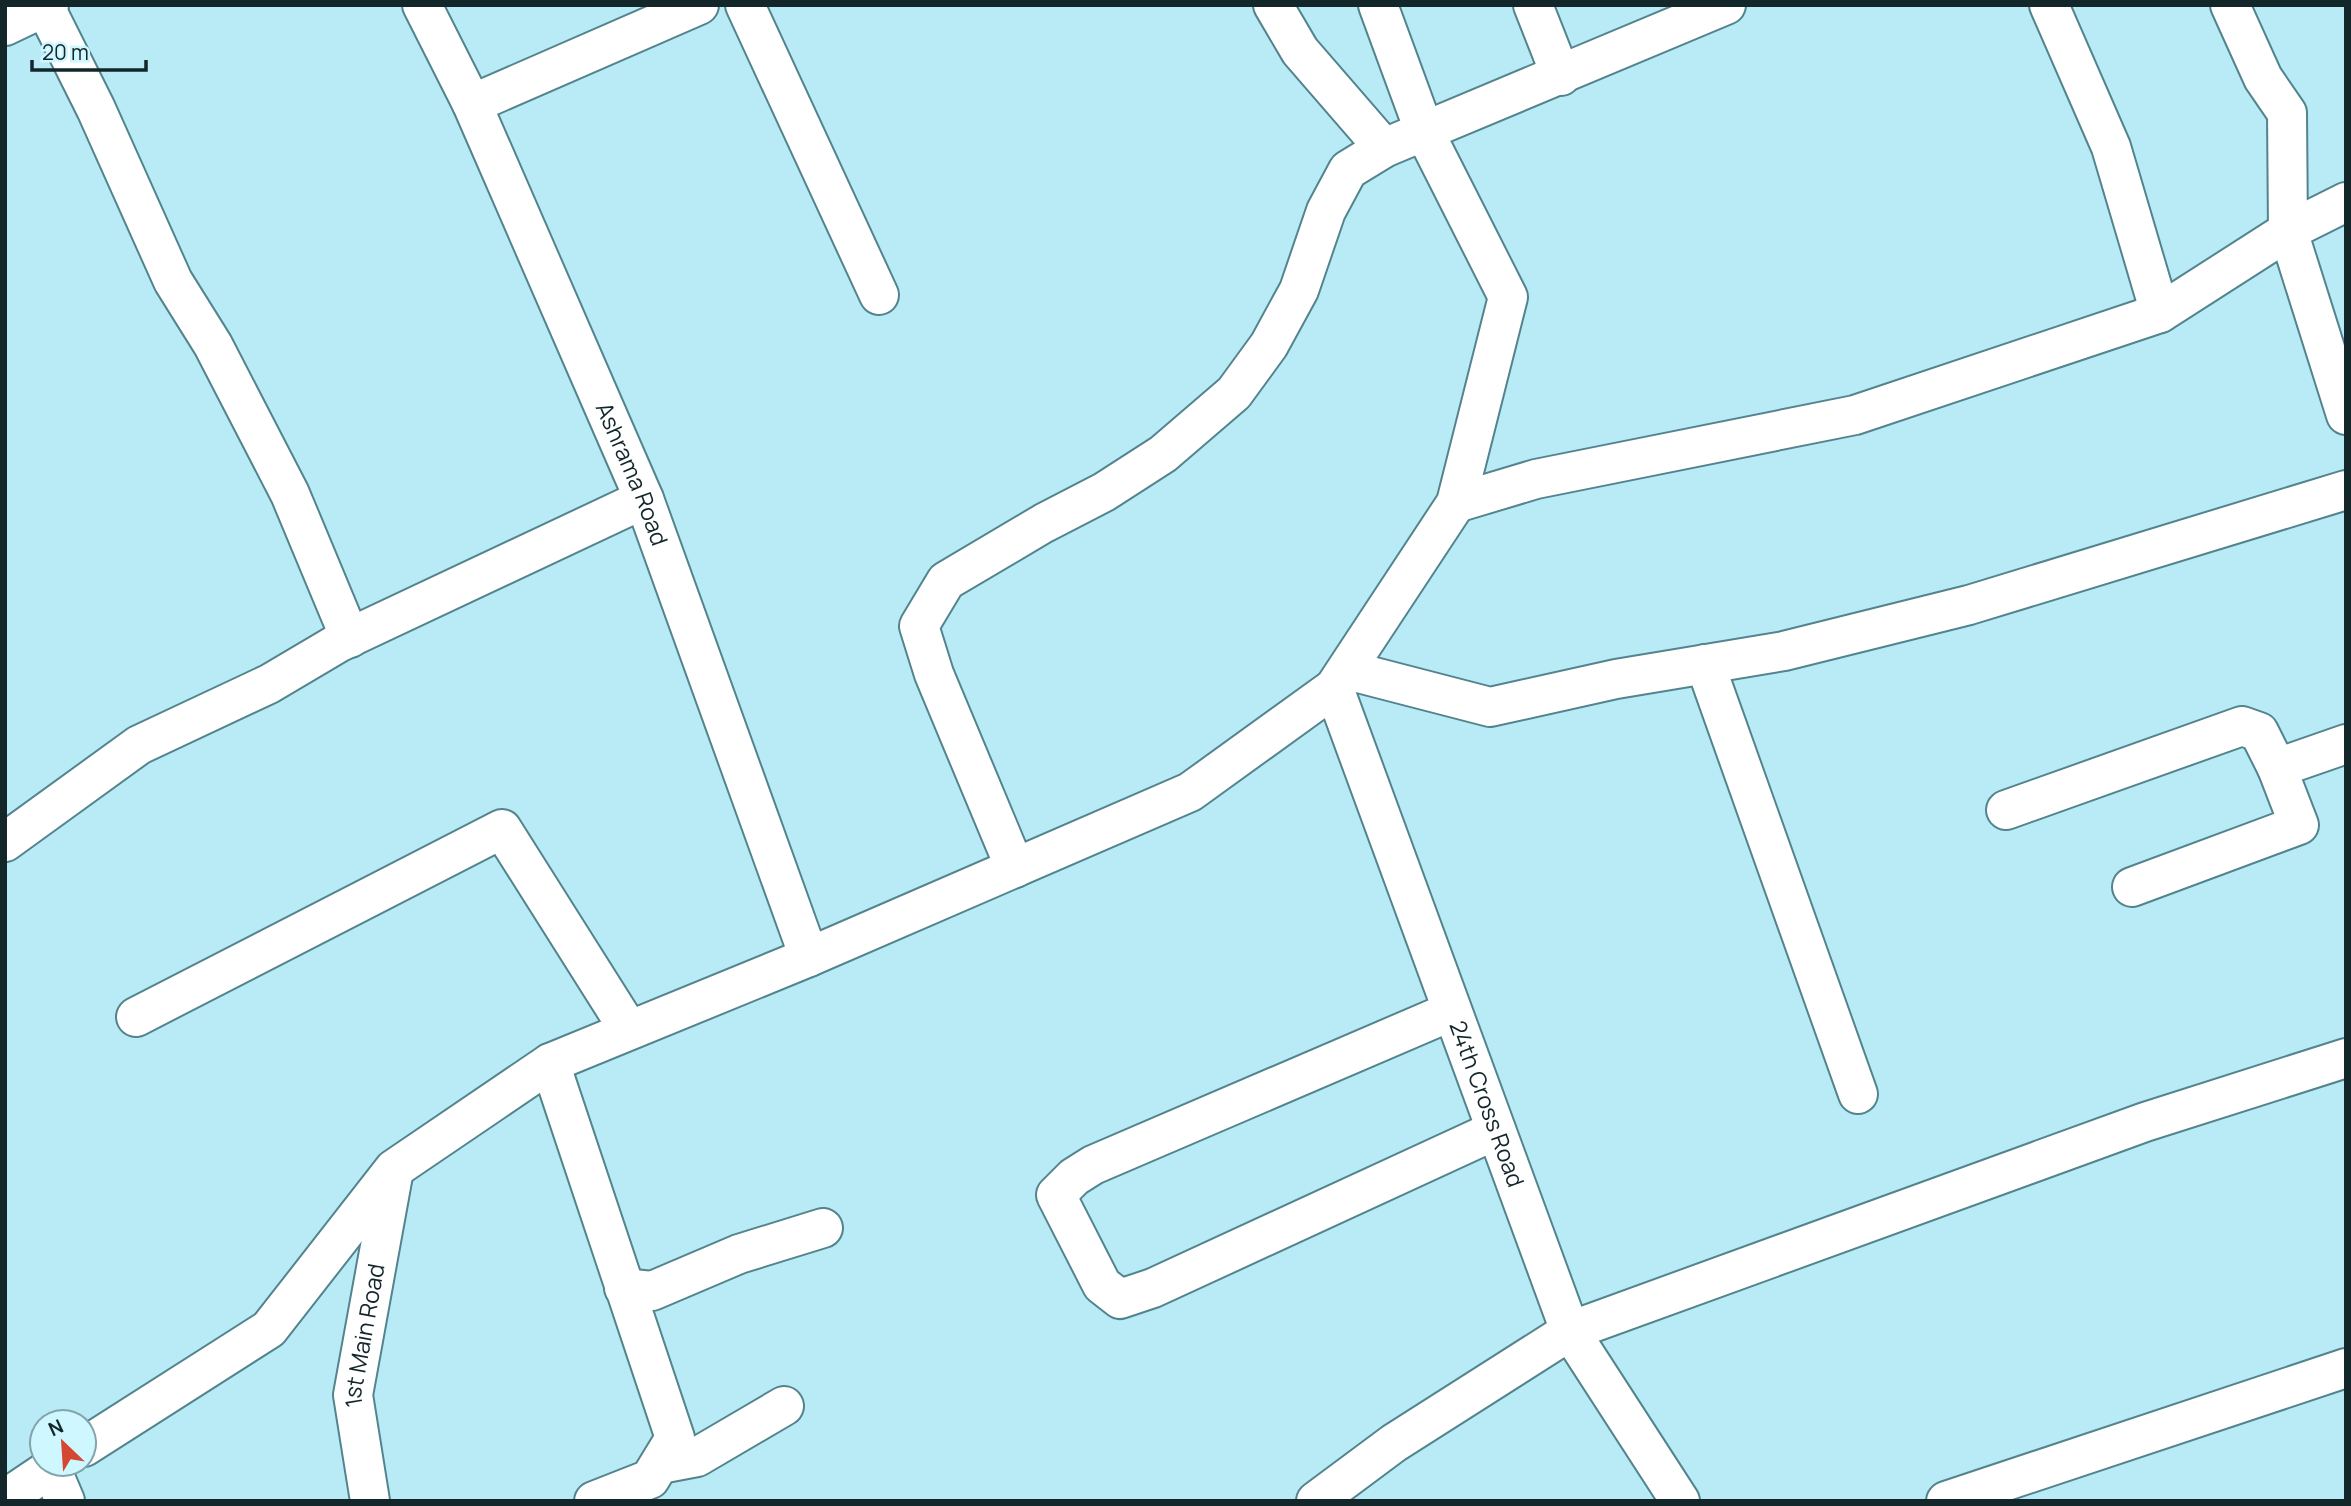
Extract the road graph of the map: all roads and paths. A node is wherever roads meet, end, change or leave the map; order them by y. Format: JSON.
{"nodes":[{"id":1,"x":422,"y":5,"type":"edge"},
{"id":2,"x":699,"y":5,"type":"edge"},
{"id":3,"x":746,"y":5,"type":"edge"},
{"id":4,"x":1273,"y":5,"type":"edge"},
{"id":5,"x":1378,"y":5,"type":"edge"},
{"id":6,"x":1533,"y":5,"type":"edge"},
{"id":7,"x":1726,"y":5,"type":"edge"},
{"id":8,"x":2049,"y":5,"type":"edge"},
{"id":9,"x":2230,"y":5,"type":"edge"},
{"id":10,"x":47,"y":6,"type":"edge"},
{"id":11,"x":5,"y":26,"type":"edge"},
{"id":12,"x":1561,"y":76,"type":"junction"},
{"id":13,"x":472,"y":104,"type":"junction"},
{"id":14,"x":1425,"y":133,"type":"junction"},
{"id":15,"x":1384,"y":148,"type":"junction"},
{"id":16,"x":2346,"y":202,"type":"edge"},
{"id":17,"x":2288,"y":231,"type":"junction"},
{"id":18,"x":878,"y":295,"type":"dead end"},
{"id":19,"x":2160,"y":313,"type":"junction"},
{"id":20,"x":2346,"y":415,"type":"edge"},
{"id":21,"x":2346,"y":490,"type":"edge"},
{"id":22,"x":644,"y":499,"type":"junction"},
{"id":23,"x":1456,"y":503,"type":"junction"},
{"id":24,"x":351,"y":638,"type":"junction"},
{"id":25,"x":1704,"y":664,"type":"junction"},
{"id":26,"x":1340,"y":679,"type":"junction"},
{"id":27,"x":2346,"y":744,"type":"edge"},
{"id":28,"x":2277,"y":768,"type":"junction"},
{"id":29,"x":2006,"y":810,"type":"dead end"},
{"id":30,"x":5,"y":842,"type":"edge"},
{"id":31,"x":1015,"y":868,"type":"junction"},
{"id":32,"x":2132,"y":887,"type":"dead end"},
{"id":33,"x":809,"y":957,"type":"junction"},
{"id":34,"x":1452,"y":1011,"type":"junction"},
{"id":35,"x":136,"y":1017,"type":"dead end"},
{"id":36,"x":629,"y":1030,"type":"junction"},
{"id":37,"x":2346,"y":1058,"type":"edge"},
{"id":38,"x":550,"y":1063,"type":"junction"},
{"id":39,"x":1858,"y":1094,"type":"dead end"},
{"id":40,"x":1496,"y":1130,"type":"junction"},
{"id":41,"x":394,"y":1169,"type":"junction"},
{"id":42,"x":823,"y":1228,"type":"dead end"},
{"id":43,"x":624,"y":1288,"type":"junction"},
{"id":44,"x":1570,"y":1331,"type":"junction"},
{"id":45,"x":2346,"y":1368,"type":"edge"},
{"id":46,"x":784,"y":1406,"type":"dead end"},
{"id":47,"x":98,"y":1438,"type":"edge"},
{"id":48,"x":660,"y":1464,"type":"junction"},
{"id":49,"x":58,"y":1478,"type":"edge"},
{"id":50,"x":5,"y":1499,"type":"edge"},
{"id":51,"x":370,"y":1501,"type":"edge"},
{"id":52,"x":594,"y":1501,"type":"edge"},
{"id":53,"x":1316,"y":1501,"type":"edge"},
{"id":54,"x":1680,"y":1501,"type":"edge"},
{"id":55,"x":1946,"y":1501,"type":"edge"}],
"edges":[{"from":1,"to":13,"type":"street","name":"Ashrama Road"},
{"from":2,"to":13,"type":"street"},
{"from":3,"to":18,"type":"street"},
{"from":4,"to":15,"type":"street"},
{"from":5,"to":14,"type":"street"},
{"from":6,"to":12,"type":"street"},
{"from":7,"to":12,"type":"street"},
{"from":8,"to":19,"type":"street"},
{"from":9,"to":17,"type":"street"},
{"from":10,"to":11,"type":"street"},
{"from":10,"to":24,"type":"street"},
{"from":12,"to":14,"type":"street"},
{"from":13,"to":22,"type":"street","name":"Ashrama Road"},
{"from":14,"to":15,"type":"street"},
{"from":14,"to":23,"type":"street"},
{"from":15,"to":31,"type":"street"},
{"from":16,"to":17,"type":"street"},
{"from":17,"to":19,"type":"street"},
{"from":17,"to":20,"type":"street"},
{"from":19,"to":23,"type":"street"},
{"from":21,"to":25,"type":"street"},
{"from":22,"to":24,"type":"street"},
{"from":22,"to":33,"type":"street","name":"Ashrama Road"},
{"from":23,"to":26,"type":"street"},
{"from":24,"to":30,"type":"street"},
{"from":25,"to":26,"type":"street"},
{"from":25,"to":39,"type":"street"},
{"from":26,"to":31,"type":"street"},
{"from":26,"to":34,"type":"street","name":"24th Cross Road"},
{"from":27,"to":28,"type":"street"},
{"from":28,"to":29,"type":"street"},
{"from":28,"to":32,"type":"street"},
{"from":31,"to":33,"type":"street"},
{"from":33,"to":36,"type":"street"},
{"from":34,"to":40,"type":"street","name":"24th Cross Road"},
{"from":34,"to":40,"type":"street"},
{"from":35,"to":36,"type":"street"},
{"from":36,"to":38,"type":"street"},
{"from":37,"to":44,"type":"street"},
{"from":38,"to":41,"type":"street"},
{"from":38,"to":43,"type":"street"},
{"from":40,"to":44,"type":"street","name":"24th Cross Road"},
{"from":41,"to":47,"type":"street"},
{"from":41,"to":51,"type":"street","name":"1st Main Road"},
{"from":42,"to":43,"type":"street"},
{"from":43,"to":48,"type":"street"},
{"from":44,"to":53,"type":"street"},
{"from":44,"to":54,"type":"street","name":"24th Cross Road"},
{"from":45,"to":55,"type":"street"},
{"from":46,"to":48,"type":"street"},
{"from":48,"to":52,"type":"street"},
{"from":49,"to":50,"type":"street"}]}
